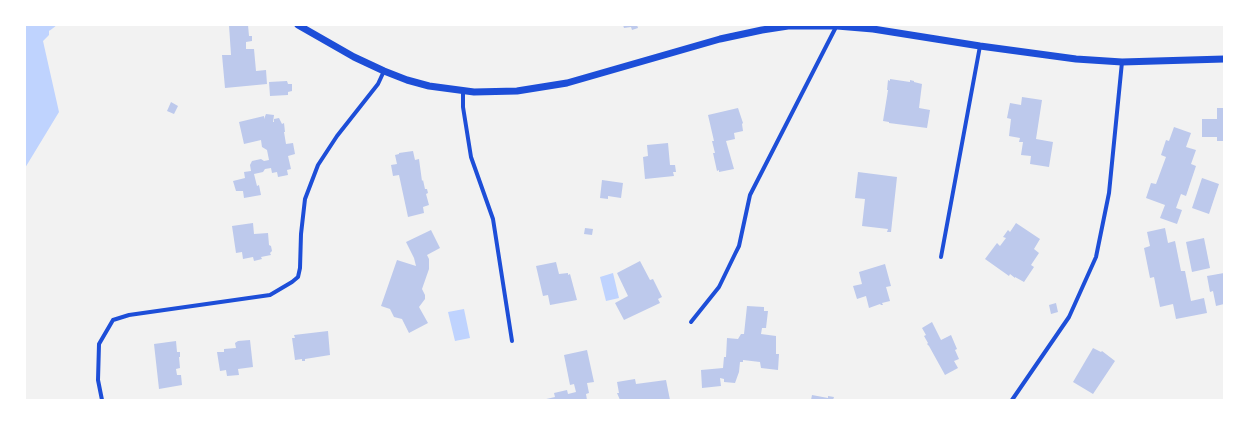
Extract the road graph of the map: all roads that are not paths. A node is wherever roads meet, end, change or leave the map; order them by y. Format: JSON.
{"nodes":[{"id":1,"x":298,"y":25,"type":"edge"},
{"id":2,"x":837,"y":25,"type":"edge"},
{"id":3,"x":980,"y":46,"type":"junction"},
{"id":4,"x":1224,"y":59,"type":"edge"},
{"id":5,"x":1122,"y":62,"type":"junction"},
{"id":6,"x":384,"y":71,"type":"junction"},
{"id":7,"x":463,"y":91,"type":"junction"},
{"id":8,"x":941,"y":257,"type":"dead end"},
{"id":9,"x":691,"y":322,"type":"dead end"},
{"id":10,"x":512,"y":341,"type":"dead end"},
{"id":11,"x":102,"y":400,"type":"edge"},
{"id":12,"x":1012,"y":400,"type":"edge"}],
"edges":[{"from":1,"to":6,"type":"street"},
{"from":2,"to":3,"type":"street"},
{"from":2,"to":7,"type":"street"},
{"from":2,"to":9,"type":"street"},
{"from":3,"to":5,"type":"street"},
{"from":3,"to":8,"type":"street"},
{"from":4,"to":5,"type":"street"},
{"from":5,"to":12,"type":"street"},
{"from":6,"to":7,"type":"street"},
{"from":6,"to":11,"type":"street"},
{"from":7,"to":10,"type":"street"}]}
